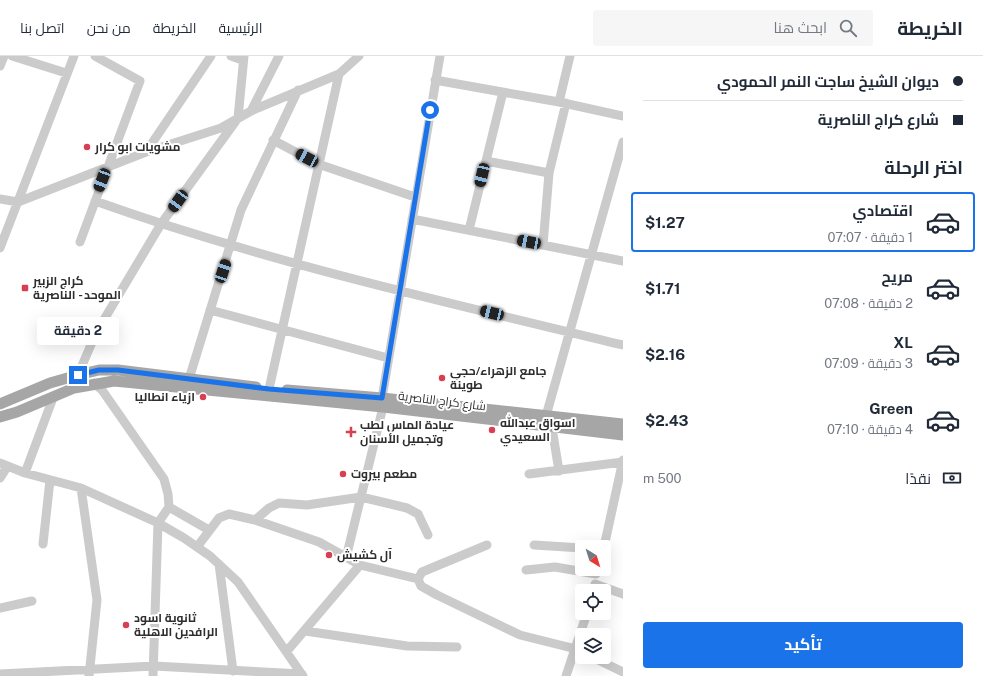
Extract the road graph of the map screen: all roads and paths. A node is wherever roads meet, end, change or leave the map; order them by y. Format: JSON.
{"nodes":[{"id":1,"x":4,"y":56,"type":"edge"},
{"id":2,"x":12,"y":56,"type":"edge"},
{"id":3,"x":74,"y":56,"type":"edge"},
{"id":4,"x":95,"y":56,"type":"edge"},
{"id":5,"x":211,"y":56,"type":"edge"},
{"id":6,"x":231,"y":56,"type":"edge"},
{"id":7,"x":279,"y":56,"type":"edge"},
{"id":8,"x":359,"y":56,"type":"edge"},
{"id":9,"x":440,"y":56,"type":"edge"},
{"id":10,"x":570,"y":56,"type":"edge"},
{"id":11,"x":243,"y":58,"type":"edge"},
{"id":12,"x":0,"y":66,"type":"edge"},
{"id":13,"x":66,"y":73,"type":"junction"},
{"id":14,"x":339,"y":74,"type":"junction"},
{"id":15,"x":435,"y":80,"type":"junction"},
{"id":16,"x":298,"y":90,"type":"junction"},
{"id":17,"x":503,"y":92,"type":"junction"},
{"id":18,"x":562,"y":103,"type":"junction"},
{"id":19,"x":251,"y":111,"type":"junction"},
{"id":20,"x":623,"y":116,"type":"edge"},
{"id":21,"x":238,"y":118,"type":"junction"},
{"id":22,"x":273,"y":140,"type":"junction"},
{"id":23,"x":623,"y":142,"type":"edge"},
{"id":24,"x":146,"y":152,"type":"junction"},
{"id":25,"x":486,"y":161,"type":"junction"},
{"id":26,"x":318,"y":164,"type":"junction"},
{"id":27,"x":107,"y":168,"type":"junction"},
{"id":28,"x":549,"y":172,"type":"junction"},
{"id":29,"x":415,"y":197,"type":"junction"},
{"id":30,"x":0,"y":199,"type":"edge"},
{"id":31,"x":94,"y":201,"type":"junction"},
{"id":32,"x":18,"y":202,"type":"junction"},
{"id":33,"x":412,"y":219,"type":"junction"},
{"id":34,"x":161,"y":224,"type":"junction"},
{"id":35,"x":470,"y":230,"type":"junction"},
{"id":36,"x":80,"y":242,"type":"dead end"},
{"id":37,"x":232,"y":244,"type":"junction"},
{"id":38,"x":543,"y":245,"type":"junction"},
{"id":39,"x":0,"y":248,"type":"edge"},
{"id":40,"x":592,"y":254,"type":"junction"},
{"id":41,"x":623,"y":261,"type":"edge"},
{"id":42,"x":297,"y":262,"type":"junction"},
{"id":43,"x":400,"y":291,"type":"junction"},
{"id":44,"x":210,"y":310,"type":"junction"},
{"id":45,"x":282,"y":330,"type":"junction"},
{"id":46,"x":570,"y":332,"type":"junction"},
{"id":47,"x":623,"y":345,"type":"edge"},
{"id":48,"x":388,"y":358,"type":"junction"},
{"id":49,"x":78,"y":375,"type":"junction"},
{"id":50,"x":189,"y":379,"type":"junction"},
{"id":51,"x":94,"y":383,"type":"junction"},
{"id":52,"x":269,"y":389,"type":"junction"},
{"id":53,"x":53,"y":398,"type":"junction"},
{"id":54,"x":383,"y":403,"type":"junction"},
{"id":55,"x":0,"y":404,"type":"edge"},
{"id":56,"x":546,"y":416,"type":"junction"},
{"id":57,"x":0,"y":417,"type":"edge"},
{"id":58,"x":623,"y":424,"type":"edge"},
{"id":59,"x":552,"y":428,"type":"junction"},
{"id":60,"x":623,"y":435,"type":"edge"},
{"id":61,"x":623,"y":461,"type":"edge"},
{"id":62,"x":4,"y":465,"type":"edge"},
{"id":63,"x":559,"y":472,"type":"junction"},
{"id":64,"x":25,"y":473,"type":"junction"},
{"id":65,"x":529,"y":474,"type":"dead end"},
{"id":66,"x":0,"y":478,"type":"edge"},
{"id":67,"x":50,"y":480,"type":"junction"},
{"id":68,"x":81,"y":488,"type":"junction"},
{"id":69,"x":361,"y":497,"type":"junction"},
{"id":70,"x":169,"y":507,"type":"junction"},
{"id":71,"x":613,"y":512,"type":"junction"},
{"id":72,"x":623,"y":513,"type":"edge"},
{"id":73,"x":255,"y":520,"type":"junction"},
{"id":74,"x":158,"y":523,"type":"junction"},
{"id":75,"x":209,"y":530,"type":"junction"},
{"id":76,"x":428,"y":535,"type":"dead end"},
{"id":77,"x":606,"y":540,"type":"edge"},
{"id":78,"x":43,"y":544,"type":"dead end"},
{"id":79,"x":534,"y":545,"type":"dead end"},
{"id":80,"x":487,"y":546,"type":"dead end"},
{"id":81,"x":197,"y":547,"type":"junction"},
{"id":82,"x":575,"y":548,"type":"edge"},
{"id":83,"x":346,"y":558,"type":"junction"},
{"id":84,"x":219,"y":564,"type":"junction"},
{"id":85,"x":360,"y":565,"type":"junction"},
{"id":86,"x":575,"y":569,"type":"edge"},
{"id":87,"x":526,"y":570,"type":"dead end"},
{"id":88,"x":418,"y":579,"type":"junction"},
{"id":89,"x":611,"y":591,"type":"edge"},
{"id":90,"x":623,"y":594,"type":"edge"},
{"id":91,"x":32,"y":601,"type":"dead end"},
{"id":92,"x":0,"y":608,"type":"edge"},
{"id":93,"x":305,"y":631,"type":"junction"},
{"id":94,"x":457,"y":647,"type":"dead end"},
{"id":95,"x":575,"y":650,"type":"edge"},
{"id":96,"x":287,"y":651,"type":"junction"},
{"id":97,"x":575,"y":659,"type":"edge"},
{"id":98,"x":606,"y":664,"type":"edge"},
{"id":99,"x":154,"y":666,"type":"junction"},
{"id":100,"x":233,"y":671,"type":"junction"},
{"id":101,"x":89,"y":672,"type":"edge"},
{"id":102,"x":623,"y":672,"type":"edge"},
{"id":103,"x":0,"y":674,"type":"edge"},
{"id":104,"x":265,"y":674,"type":"edge"},
{"id":105,"x":302,"y":675,"type":"edge"},
{"id":106,"x":154,"y":676,"type":"edge"},
{"id":107,"x":566,"y":676,"type":"edge"}],
"edges":[{"from":1,"to":12,"type":"street"},
{"from":2,"to":13,"type":"street"},
{"from":3,"to":13,"type":"street"},
{"from":4,"to":27,"type":"street"},
{"from":5,"to":24,"type":"street"},
{"from":6,"to":11,"type":"street"},
{"from":7,"to":19,"type":"street"},
{"from":8,"to":14,"type":"street"},
{"from":9,"to":15,"type":"street"},
{"from":10,"to":18,"type":"street"},
{"from":11,"to":21,"type":"street"},
{"from":13,"to":32,"type":"street"},
{"from":14,"to":16,"type":"street"},
{"from":14,"to":26,"type":"street"},
{"from":15,"to":17,"type":"street"},
{"from":15,"to":29,"type":"street"},
{"from":16,"to":19,"type":"street"},
{"from":16,"to":22,"type":"street"},
{"from":17,"to":18,"type":"street"},
{"from":17,"to":25,"type":"street"},
{"from":18,"to":20,"type":"street"},
{"from":18,"to":28,"type":"street"},
{"from":19,"to":21,"type":"street"},
{"from":21,"to":24,"type":"street"},
{"from":21,"to":34,"type":"street"},
{"from":22,"to":26,"type":"street"},
{"from":22,"to":37,"type":"street"},
{"from":23,"to":40,"type":"street"},
{"from":24,"to":27,"type":"street"},
{"from":25,"to":28,"type":"street"},
{"from":25,"to":35,"type":"street"},
{"from":26,"to":29,"type":"street"},
{"from":26,"to":42,"type":"street"},
{"from":27,"to":31,"type":"street"},
{"from":27,"to":32,"type":"street"},
{"from":28,"to":38,"type":"street"},
{"from":29,"to":33,"type":"street"},
{"from":30,"to":32,"type":"street"},
{"from":31,"to":34,"type":"street"},
{"from":31,"to":36,"type":"street"},
{"from":32,"to":39,"type":"street"},
{"from":33,"to":35,"type":"street"},
{"from":33,"to":43,"type":"street"},
{"from":34,"to":37,"type":"street"},
{"from":34,"to":49,"type":"street"},
{"from":35,"to":38,"type":"street"},
{"from":37,"to":42,"type":"street"},
{"from":37,"to":44,"type":"street"},
{"from":38,"to":40,"type":"street"},
{"from":40,"to":41,"type":"street"},
{"from":40,"to":46,"type":"street"},
{"from":42,"to":43,"type":"street"},
{"from":42,"to":45,"type":"street"},
{"from":43,"to":46,"type":"street"},
{"from":43,"to":48,"type":"street"},
{"from":44,"to":45,"type":"street"},
{"from":44,"to":50,"type":"street"},
{"from":45,"to":48,"type":"street"},
{"from":45,"to":52,"type":"street"},
{"from":46,"to":47,"type":"street"},
{"from":46,"to":56,"type":"street"},
{"from":48,"to":54,"type":"street"},
{"from":49,"to":50,"type":"main road","name":"شارع كراج الناصرية"},
{"from":49,"to":55,"type":"main road","name":"شارع كراج الناصرية"},
{"from":50,"to":52,"type":"main road","name":"شارع كراج الناصرية"},
{"from":51,"to":53,"type":"main road","name":"شارع كراج الناصرية"},
{"from":51,"to":54,"type":"main road","name":"شارع كراج الناصرية"},
{"from":51,"to":70,"type":"street"},
{"from":52,"to":54,"type":"main road","name":"شارع كراج الناصرية"},
{"from":53,"to":57,"type":"main road","name":"شارع كراج الناصرية"},
{"from":53,"to":64,"type":"street"},
{"from":54,"to":56,"type":"main road","name":"شارع كراج الناصرية"},
{"from":54,"to":59,"type":"main road","name":"شارع كراج الناصرية"},
{"from":54,"to":69,"type":"street"},
{"from":56,"to":58,"type":"main road","name":"شارع كراج الناصرية"},
{"from":59,"to":60,"type":"main road","name":"شارع كراج الناصرية"},
{"from":59,"to":63,"type":"street"},
{"from":61,"to":63,"type":"street"},
{"from":61,"to":71,"type":"street"},
{"from":62,"to":64,"type":"street"},
{"from":62,"to":66,"type":"street"},
{"from":63,"to":65,"type":"street"},
{"from":64,"to":67,"type":"street"},
{"from":67,"to":68,"type":"street"},
{"from":67,"to":78,"type":"street"},
{"from":68,"to":74,"type":"street"},
{"from":68,"to":101,"type":"street"},
{"from":69,"to":73,"type":"street"},
{"from":69,"to":76,"type":"street"},
{"from":69,"to":83,"type":"street"},
{"from":70,"to":74,"type":"street"},
{"from":70,"to":75,"type":"street"},
{"from":71,"to":72,"type":"street"},
{"from":71,"to":77,"type":"street"},
{"from":73,"to":75,"type":"street"},
{"from":73,"to":83,"type":"street"},
{"from":74,"to":81,"type":"street"},
{"from":74,"to":99,"type":"street"},
{"from":75,"to":81,"type":"street"},
{"from":79,"to":82,"type":"street"},
{"from":80,"to":88,"type":"street"},
{"from":81,"to":84,"type":"street"},
{"from":83,"to":85,"type":"street"},
{"from":84,"to":96,"type":"street"},
{"from":84,"to":100,"type":"street"},
{"from":85,"to":88,"type":"street"},
{"from":85,"to":93,"type":"street"},
{"from":86,"to":87,"type":"street"},
{"from":88,"to":95,"type":"street"},
{"from":89,"to":90,"type":"street"},
{"from":91,"to":92,"type":"street"},
{"from":93,"to":94,"type":"street"},
{"from":93,"to":96,"type":"street"},
{"from":96,"to":105,"type":"street"},
{"from":97,"to":107,"type":"street"},
{"from":98,"to":102,"type":"street"},
{"from":99,"to":100,"type":"street"},
{"from":99,"to":101,"type":"street"},
{"from":99,"to":106,"type":"street"},
{"from":100,"to":104,"type":"street"},
{"from":101,"to":103,"type":"street"},
{"from":104,"to":105,"type":"street"}]}
